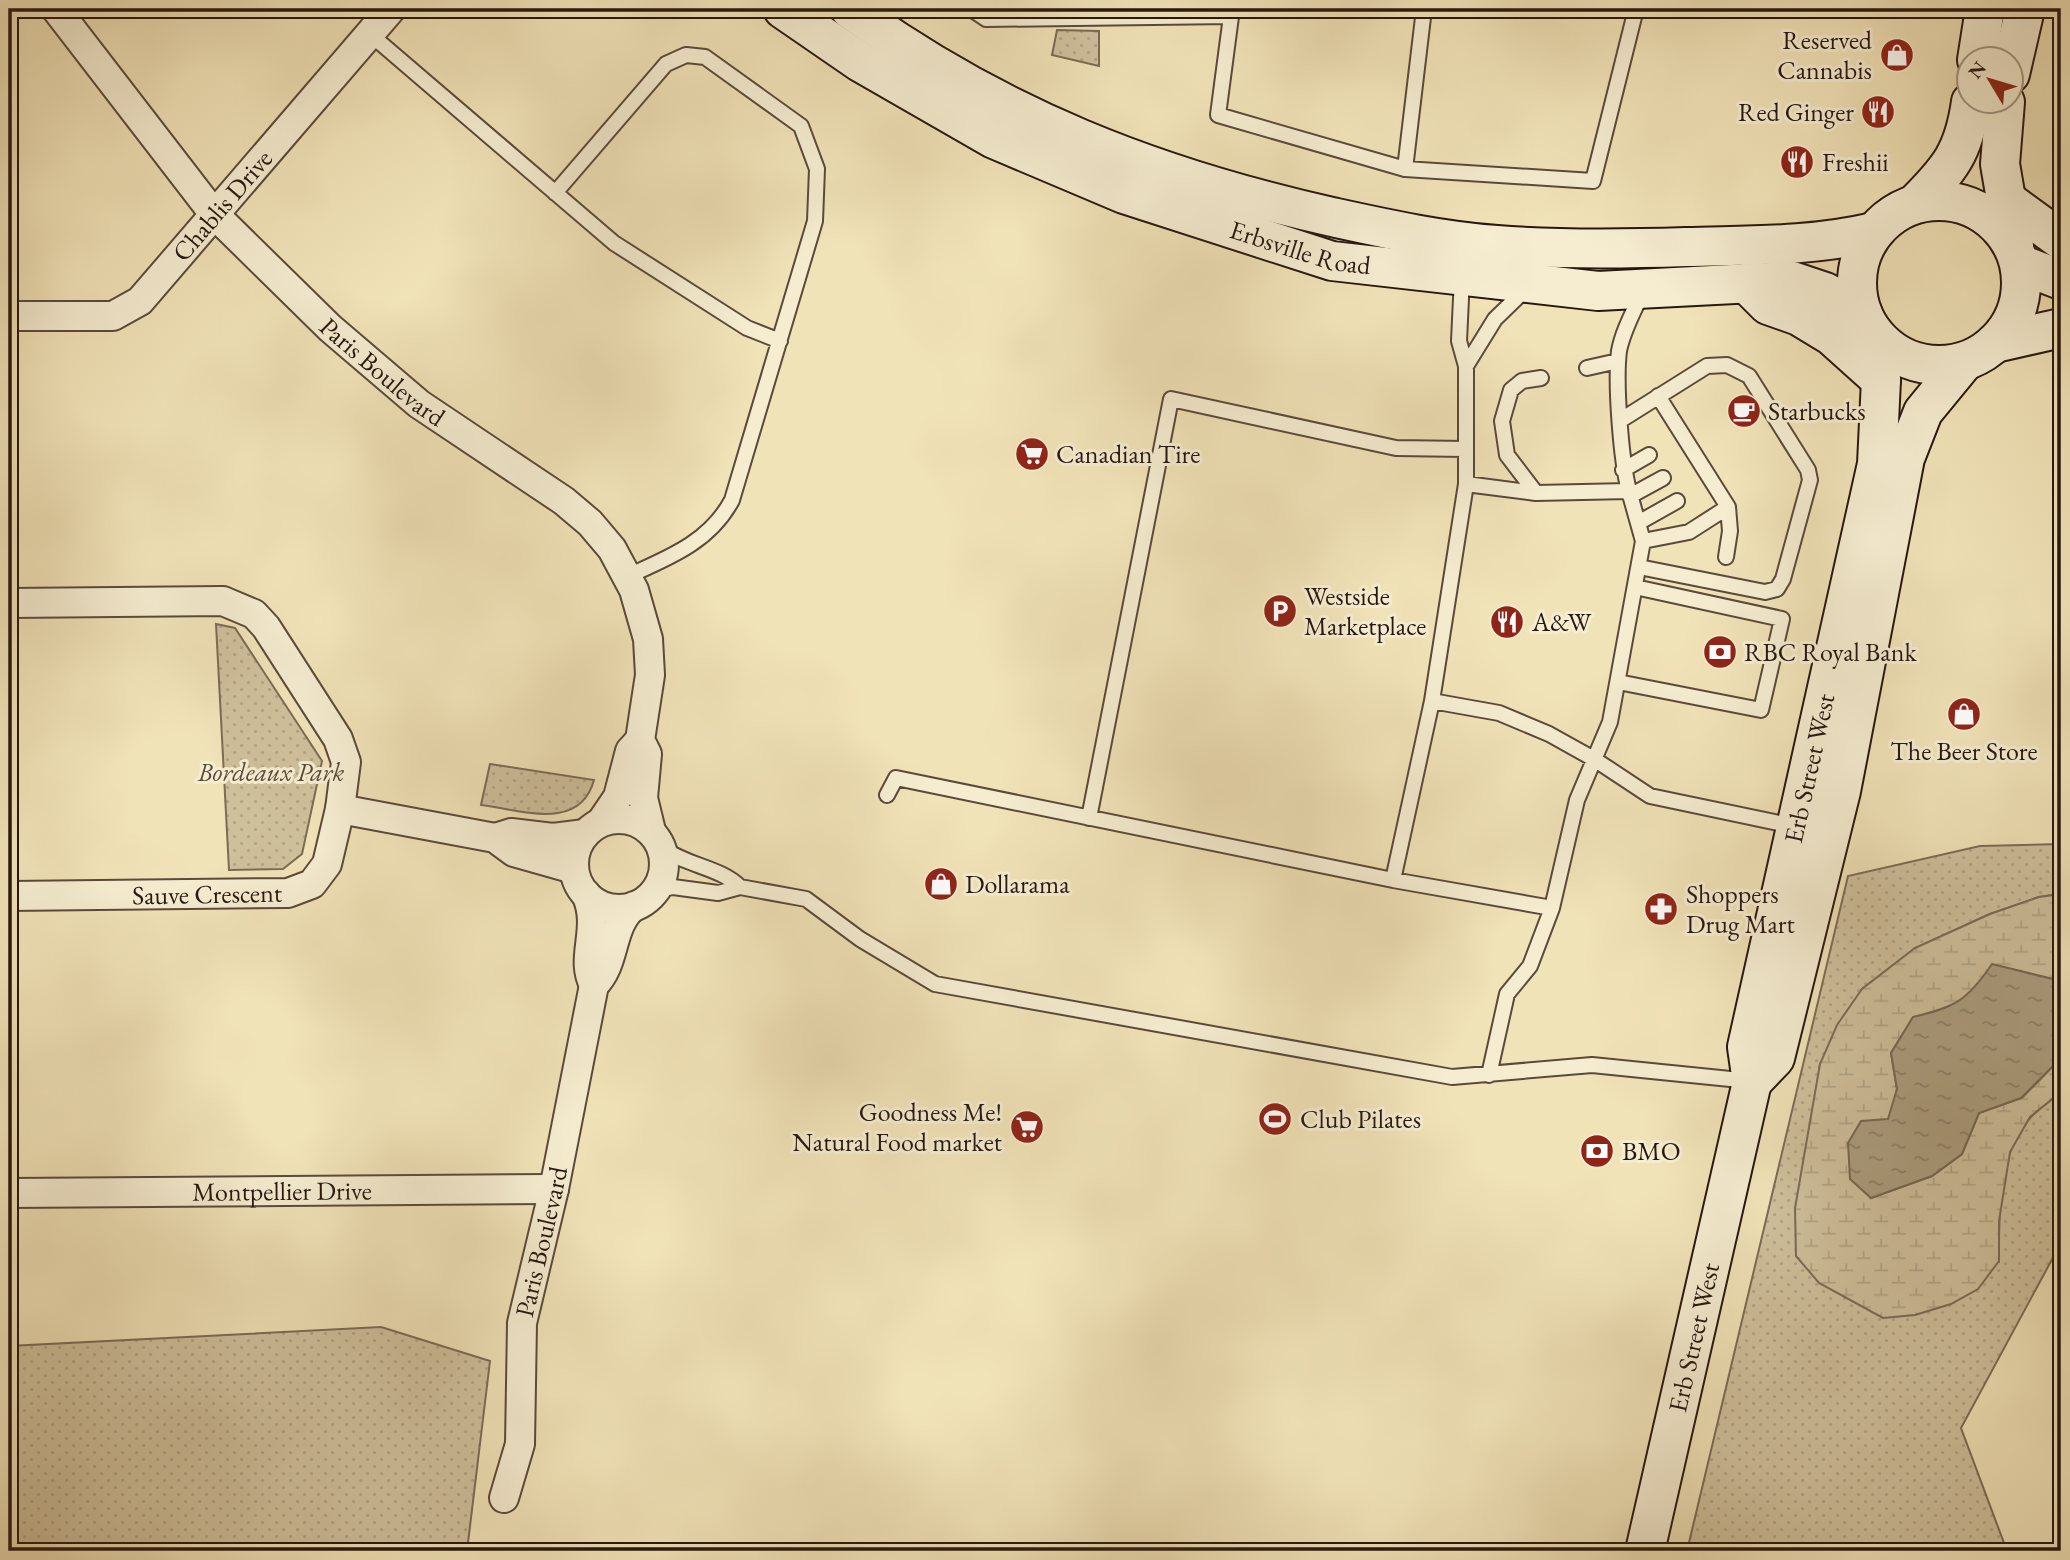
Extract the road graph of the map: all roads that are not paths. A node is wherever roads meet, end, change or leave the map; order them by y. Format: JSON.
{"nodes":[{"id":1,"x":56,"y":9,"type":"edge"},
{"id":2,"x":391,"y":9,"type":"edge"},
{"id":3,"x":783,"y":9,"type":"edge"},
{"id":4,"x":850,"y":9,"type":"edge"},
{"id":5,"x":971,"y":9,"type":"edge"},
{"id":6,"x":1424,"y":9,"type":"edge"},
{"id":7,"x":1636,"y":9,"type":"edge"},
{"id":8,"x":1985,"y":9,"type":"edge"},
{"id":9,"x":2025,"y":9,"type":"edge"},
{"id":10,"x":1232,"y":13,"type":"edge"},
{"id":11,"x":370,"y":34,"type":"junction"},
{"id":12,"x":1979,"y":46,"type":"edge"},
{"id":13,"x":2017,"y":46,"type":"edge"},
{"id":14,"x":1969,"y":116,"type":"edge"},
{"id":15,"x":2004,"y":116,"type":"edge"},
{"id":16,"x":1405,"y":169,"type":"junction"},
{"id":17,"x":555,"y":193,"type":"junction"},
{"id":18,"x":2006,"y":199,"type":"junction"},
{"id":19,"x":1915,"y":204,"type":"junction"},
{"id":20,"x":214,"y":215,"type":"junction"},
{"id":21,"x":1874,"y":232,"type":"junction"},
{"id":22,"x":2061,"y":240,"type":"edge"},
{"id":23,"x":1496,"y":245,"type":"junction"},
{"id":24,"x":2017,"y":256,"type":"junction"},
{"id":25,"x":1462,"y":276,"type":"junction"},
{"id":26,"x":2061,"y":280,"type":"edge"},
{"id":27,"x":1746,"y":283,"type":"junction"},
{"id":28,"x":1531,"y":284,"type":"junction"},
{"id":29,"x":1644,"y":289,"type":"junction"},
{"id":30,"x":9,"y":316,"type":"edge"},
{"id":31,"x":1865,"y":321,"type":"junction"},
{"id":32,"x":2061,"y":328,"type":"edge"},
{"id":33,"x":780,"y":341,"type":"junction"},
{"id":34,"x":1979,"y":352,"type":"junction"},
{"id":35,"x":1619,"y":355,"type":"junction"},
{"id":36,"x":1466,"y":366,"type":"junction"},
{"id":37,"x":1587,"y":368,"type":"dead end"},
{"id":38,"x":1541,"y":378,"type":"dead end"},
{"id":39,"x":1881,"y":380,"type":"junction"},
{"id":40,"x":1658,"y":396,"type":"junction"},
{"id":41,"x":1621,"y":420,"type":"junction"},
{"id":42,"x":1466,"y":449,"type":"junction"},
{"id":43,"x":1648,"y":455,"type":"dead end"},
{"id":44,"x":1623,"y":470,"type":"junction"},
{"id":45,"x":1663,"y":478,"type":"dead end"},
{"id":46,"x":1466,"y":484,"type":"junction"},
{"id":47,"x":1536,"y":493,"type":"junction"},
{"id":48,"x":1629,"y":494,"type":"junction"},
{"id":49,"x":1677,"y":501,"type":"dead end"},
{"id":50,"x":1728,"y":507,"type":"junction"},
{"id":51,"x":1638,"y":523,"type":"junction"},
{"id":52,"x":1643,"y":541,"type":"junction"},
{"id":53,"x":1726,"y":557,"type":"dead end"},
{"id":54,"x":1639,"y":567,"type":"junction"},
{"id":55,"x":628,"y":576,"type":"junction"},
{"id":56,"x":1635,"y":587,"type":"junction"},
{"id":57,"x":9,"y":603,"type":"edge"},
{"id":58,"x":1618,"y":682,"type":"junction"},
{"id":59,"x":1433,"y":701,"type":"junction"},
{"id":60,"x":640,"y":740,"type":"junction"},
{"id":61,"x":1594,"y":759,"type":"junction"},
{"id":62,"x":1829,"y":763,"type":"junction"},
{"id":63,"x":887,"y":795,"type":"dead end"},
{"id":64,"x":340,"y":809,"type":"junction"},
{"id":65,"x":1089,"y":818,"type":"junction"},
{"id":66,"x":1798,"y":827,"type":"junction"},
{"id":67,"x":593,"y":828,"type":"junction"},
{"id":68,"x":495,"y":838,"type":"junction"},
{"id":69,"x":656,"y":839,"type":"junction"},
{"id":70,"x":1394,"y":880,"type":"junction"},
{"id":71,"x":580,"y":882,"type":"junction"},
{"id":72,"x":740,"y":887,"type":"junction"},
{"id":73,"x":9,"y":896,"type":"edge"},
{"id":74,"x":645,"y":898,"type":"junction"},
{"id":75,"x":1552,"y":908,"type":"junction"},
{"id":76,"x":594,"y":985,"type":"junction"},
{"id":77,"x":1489,"y":1074,"type":"junction"},
{"id":78,"x":1752,"y":1082,"type":"junction"},
{"id":79,"x":554,"y":1189,"type":"junction"},
{"id":80,"x":9,"y":1194,"type":"edge"},
{"id":81,"x":504,"y":1498,"type":"dead end"},
{"id":82,"x":1645,"y":1551,"type":"edge"}],
"edges":[{"from":1,"to":20,"type":"street","name":"Paris Boulevard"},
{"from":2,"to":11,"type":"street","name":"Chablis Drive"},
{"from":3,"to":25,"type":"main road","name":"Erbsville Road"},
{"from":4,"to":23,"type":"main road","name":"Erbsville Road"},
{"from":5,"to":10,"type":"lane"},
{"from":6,"to":16,"type":"lane"},
{"from":7,"to":16,"type":"lane"},
{"from":8,"to":12,"type":"main road"},
{"from":9,"to":13,"type":"main road"},
{"from":10,"to":16,"type":"lane"},
{"from":11,"to":17,"type":"lane"},
{"from":11,"to":20,"type":"street","name":"Chablis Drive"},
{"from":14,"to":19,"type":"main road"},
{"from":15,"to":18,"type":"main road"},
{"from":17,"to":33,"type":"lane"},
{"from":17,"to":33,"type":"lane"},
{"from":18,"to":22,"type":"main road"},
{"from":18,"to":24,"type":"main road"},
{"from":19,"to":21,"type":"main road"},
{"from":19,"to":24,"type":"main road"},
{"from":20,"to":30,"type":"street","name":"Chablis Drive"},
{"from":20,"to":55,"type":"street","name":"Paris Boulevard"},
{"from":21,"to":23,"type":"main road","name":"Erbsville Road"},
{"from":21,"to":31,"type":"main road"},
{"from":23,"to":25,"type":"lane"},
{"from":24,"to":26,"type":"main road"},
{"from":24,"to":34,"type":"main road"},
{"from":25,"to":28,"type":"main road","name":"Erbsville Road"},
{"from":25,"to":36,"type":"lane"},
{"from":27,"to":29,"type":"main road","name":"Erbsville Road"},
{"from":27,"to":31,"type":"main road","name":"Erbsville Road"},
{"from":27,"to":39,"type":"main road"},
{"from":28,"to":29,"type":"main road","name":"Erbsville Road"},
{"from":28,"to":36,"type":"lane"},
{"from":29,"to":35,"type":"lane"},
{"from":31,"to":34,"type":"main road"},
{"from":31,"to":39,"type":"main road","name":"Erb Street West"},
{"from":32,"to":34,"type":"main road"},
{"from":33,"to":55,"type":"lane"},
{"from":34,"to":62,"type":"main road","name":"Erb Street West"},
{"from":35,"to":37,"type":"lane"},
{"from":35,"to":41,"type":"lane"},
{"from":36,"to":42,"type":"lane"},
{"from":38,"to":47,"type":"lane"},
{"from":39,"to":62,"type":"main road","name":"Erb Street West"},
{"from":40,"to":41,"type":"lane"},
{"from":40,"to":50,"type":"lane"},
{"from":40,"to":54,"type":"lane"},
{"from":41,"to":44,"type":"lane"},
{"from":42,"to":46,"type":"lane"},
{"from":42,"to":65,"type":"lane"},
{"from":43,"to":44,"type":"lane"},
{"from":44,"to":48,"type":"lane"},
{"from":45,"to":48,"type":"lane"},
{"from":46,"to":47,"type":"lane"},
{"from":46,"to":59,"type":"lane"},
{"from":47,"to":48,"type":"lane"},
{"from":48,"to":51,"type":"lane"},
{"from":49,"to":51,"type":"lane"},
{"from":50,"to":52,"type":"lane"},
{"from":50,"to":53,"type":"lane"},
{"from":51,"to":52,"type":"lane"},
{"from":52,"to":54,"type":"lane"},
{"from":54,"to":56,"type":"lane"},
{"from":55,"to":60,"type":"street","name":"Paris Boulevard"},
{"from":56,"to":58,"type":"lane"},
{"from":56,"to":58,"type":"lane"},
{"from":57,"to":64,"type":"street","name":"Sauve Crescent"},
{"from":58,"to":61,"type":"lane"},
{"from":59,"to":61,"type":"lane"},
{"from":59,"to":70,"type":"lane"},
{"from":60,"to":67,"type":"street","name":"Paris Boulevard"},
{"from":60,"to":69,"type":"street","name":"Paris Boulevard"},
{"from":61,"to":66,"type":"lane"},
{"from":61,"to":75,"type":"lane"},
{"from":62,"to":66,"type":"main road","name":"Erb Street West"},
{"from":62,"to":78,"type":"main road","name":"Erb Street West"},
{"from":63,"to":65,"type":"lane"},
{"from":64,"to":68,"type":"street"},
{"from":64,"to":73,"type":"street","name":"Sauve Crescent"},
{"from":65,"to":70,"type":"lane"},
{"from":66,"to":78,"type":"main road","name":"Erb Street West"},
{"from":67,"to":68,"type":"street"},
{"from":67,"to":69,"type":"street"},
{"from":67,"to":71,"type":"street"},
{"from":68,"to":71,"type":"street"},
{"from":69,"to":72,"type":"lane"},
{"from":69,"to":74,"type":"street"},
{"from":70,"to":75,"type":"lane"},
{"from":71,"to":74,"type":"street"},
{"from":71,"to":76,"type":"street","name":"Paris Boulevard"},
{"from":72,"to":74,"type":"lane"},
{"from":72,"to":77,"type":"lane"},
{"from":74,"to":76,"type":"street","name":"Paris Boulevard"},
{"from":75,"to":77,"type":"lane"},
{"from":76,"to":79,"type":"street","name":"Paris Boulevard"},
{"from":77,"to":78,"type":"lane"},
{"from":78,"to":82,"type":"main road","name":"Erb Street West"},
{"from":79,"to":80,"type":"street","name":"Montpellier Drive"},
{"from":79,"to":81,"type":"street","name":"Paris Boulevard"}]}
